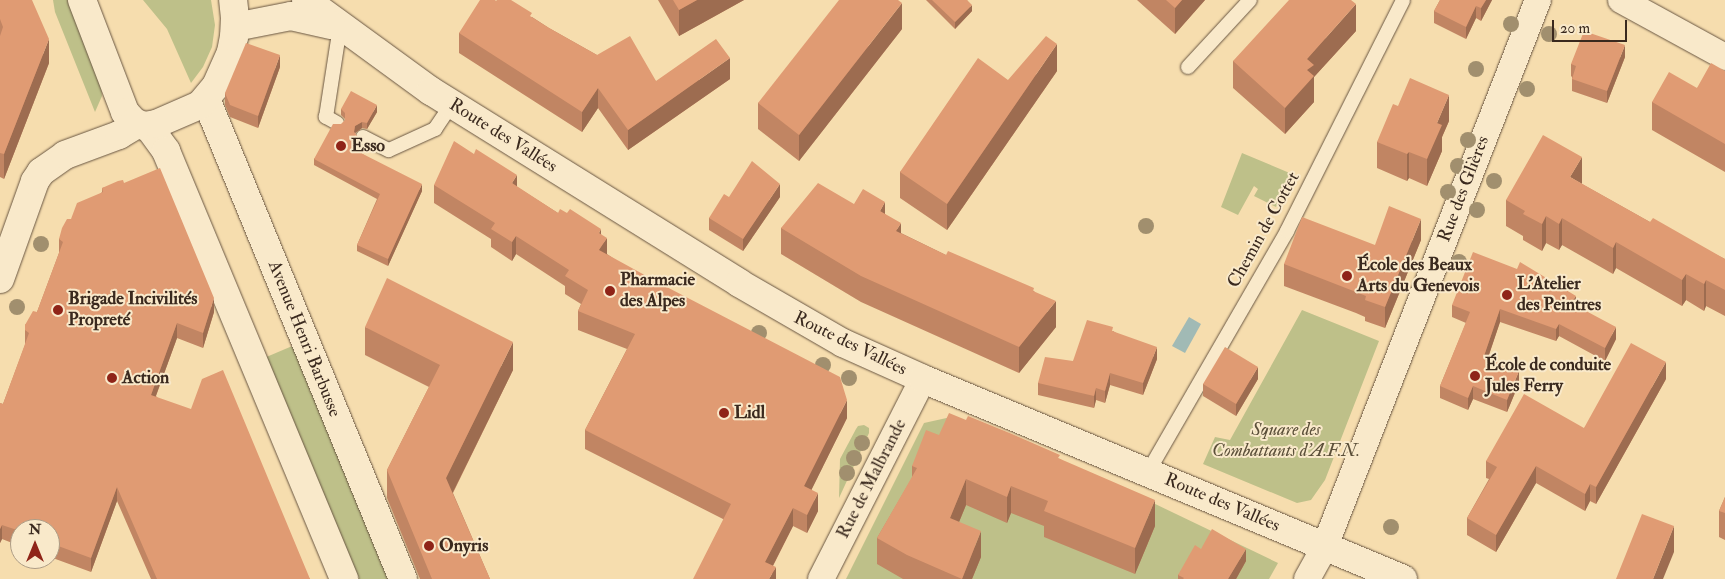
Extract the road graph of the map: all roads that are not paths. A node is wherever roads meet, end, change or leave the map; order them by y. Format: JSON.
{"nodes":[{"id":1,"x":82,"y":0,"type":"edge"},
{"id":2,"x":233,"y":0,"type":"edge"},
{"id":3,"x":306,"y":0,"type":"edge"},
{"id":4,"x":1250,"y":0,"type":"edge"},
{"id":5,"x":1403,"y":0,"type":"edge"},
{"id":6,"x":1538,"y":0,"type":"edge"},
{"id":7,"x":1621,"y":0,"type":"edge"},
{"id":8,"x":235,"y":27,"type":"junction"},
{"id":9,"x":340,"y":27,"type":"junction"},
{"id":10,"x":1725,"y":57,"type":"edge"},
{"id":11,"x":1188,"y":67,"type":"dead end"},
{"id":12,"x":119,"y":96,"type":"junction"},
{"id":13,"x":206,"y":99,"type":"junction"},
{"id":14,"x":452,"y":104,"type":"junction"},
{"id":15,"x":337,"y":123,"type":"edge"},
{"id":16,"x":142,"y":125,"type":"junction"},
{"id":17,"x":363,"y":137,"type":"dead end"},
{"id":18,"x":65,"y":155,"type":"junction"},
{"id":19,"x":0,"y":279,"type":"edge"},
{"id":20,"x":923,"y":379,"type":"junction"},
{"id":21,"x":1148,"y":472,"type":"junction"},
{"id":22,"x":1325,"y":546,"type":"junction"},
{"id":23,"x":344,"y":579,"type":"edge"},
{"id":24,"x":404,"y":579,"type":"edge"},
{"id":25,"x":820,"y":579,"type":"edge"},
{"id":26,"x":1306,"y":579,"type":"edge"},
{"id":27,"x":1403,"y":579,"type":"edge"}],
"edges":[{"from":1,"to":12,"type":"main road"},
{"from":2,"to":8,"type":"main road"},
{"from":3,"to":9,"type":"main road","name":"Route des Vallées"},
{"from":4,"to":11,"type":"lane"},
{"from":5,"to":21,"type":"lane","name":"Chemin de Cottet"},
{"from":6,"to":22,"type":"street","name":"Rue des Glières"},
{"from":7,"to":10,"type":"street"},
{"from":8,"to":9,"type":"main road","name":"Route des Vallées"},
{"from":8,"to":13,"type":"main road"},
{"from":9,"to":14,"type":"main road","name":"Route des Vallées"},
{"from":9,"to":15,"type":"lane"},
{"from":12,"to":16,"type":"main road"},
{"from":12,"to":18,"type":"main road"},
{"from":13,"to":16,"type":"main road"},
{"from":13,"to":24,"type":"main road","name":"Avenue Henri Barbusse"},
{"from":14,"to":17,"type":"lane"},
{"from":14,"to":20,"type":"main road","name":"Route des Vallées"},
{"from":16,"to":18,"type":"main road"},
{"from":16,"to":23,"type":"main road"},
{"from":18,"to":19,"type":"main road"},
{"from":20,"to":21,"type":"main road","name":"Route des Vallées"},
{"from":20,"to":25,"type":"street","name":"Rue de Malbrande"},
{"from":21,"to":22,"type":"main road","name":"Route des Vallées"},
{"from":22,"to":26,"type":"street","name":"Rue des Glières"},
{"from":22,"to":27,"type":"main road","name":"Route des Vallées"}]}
